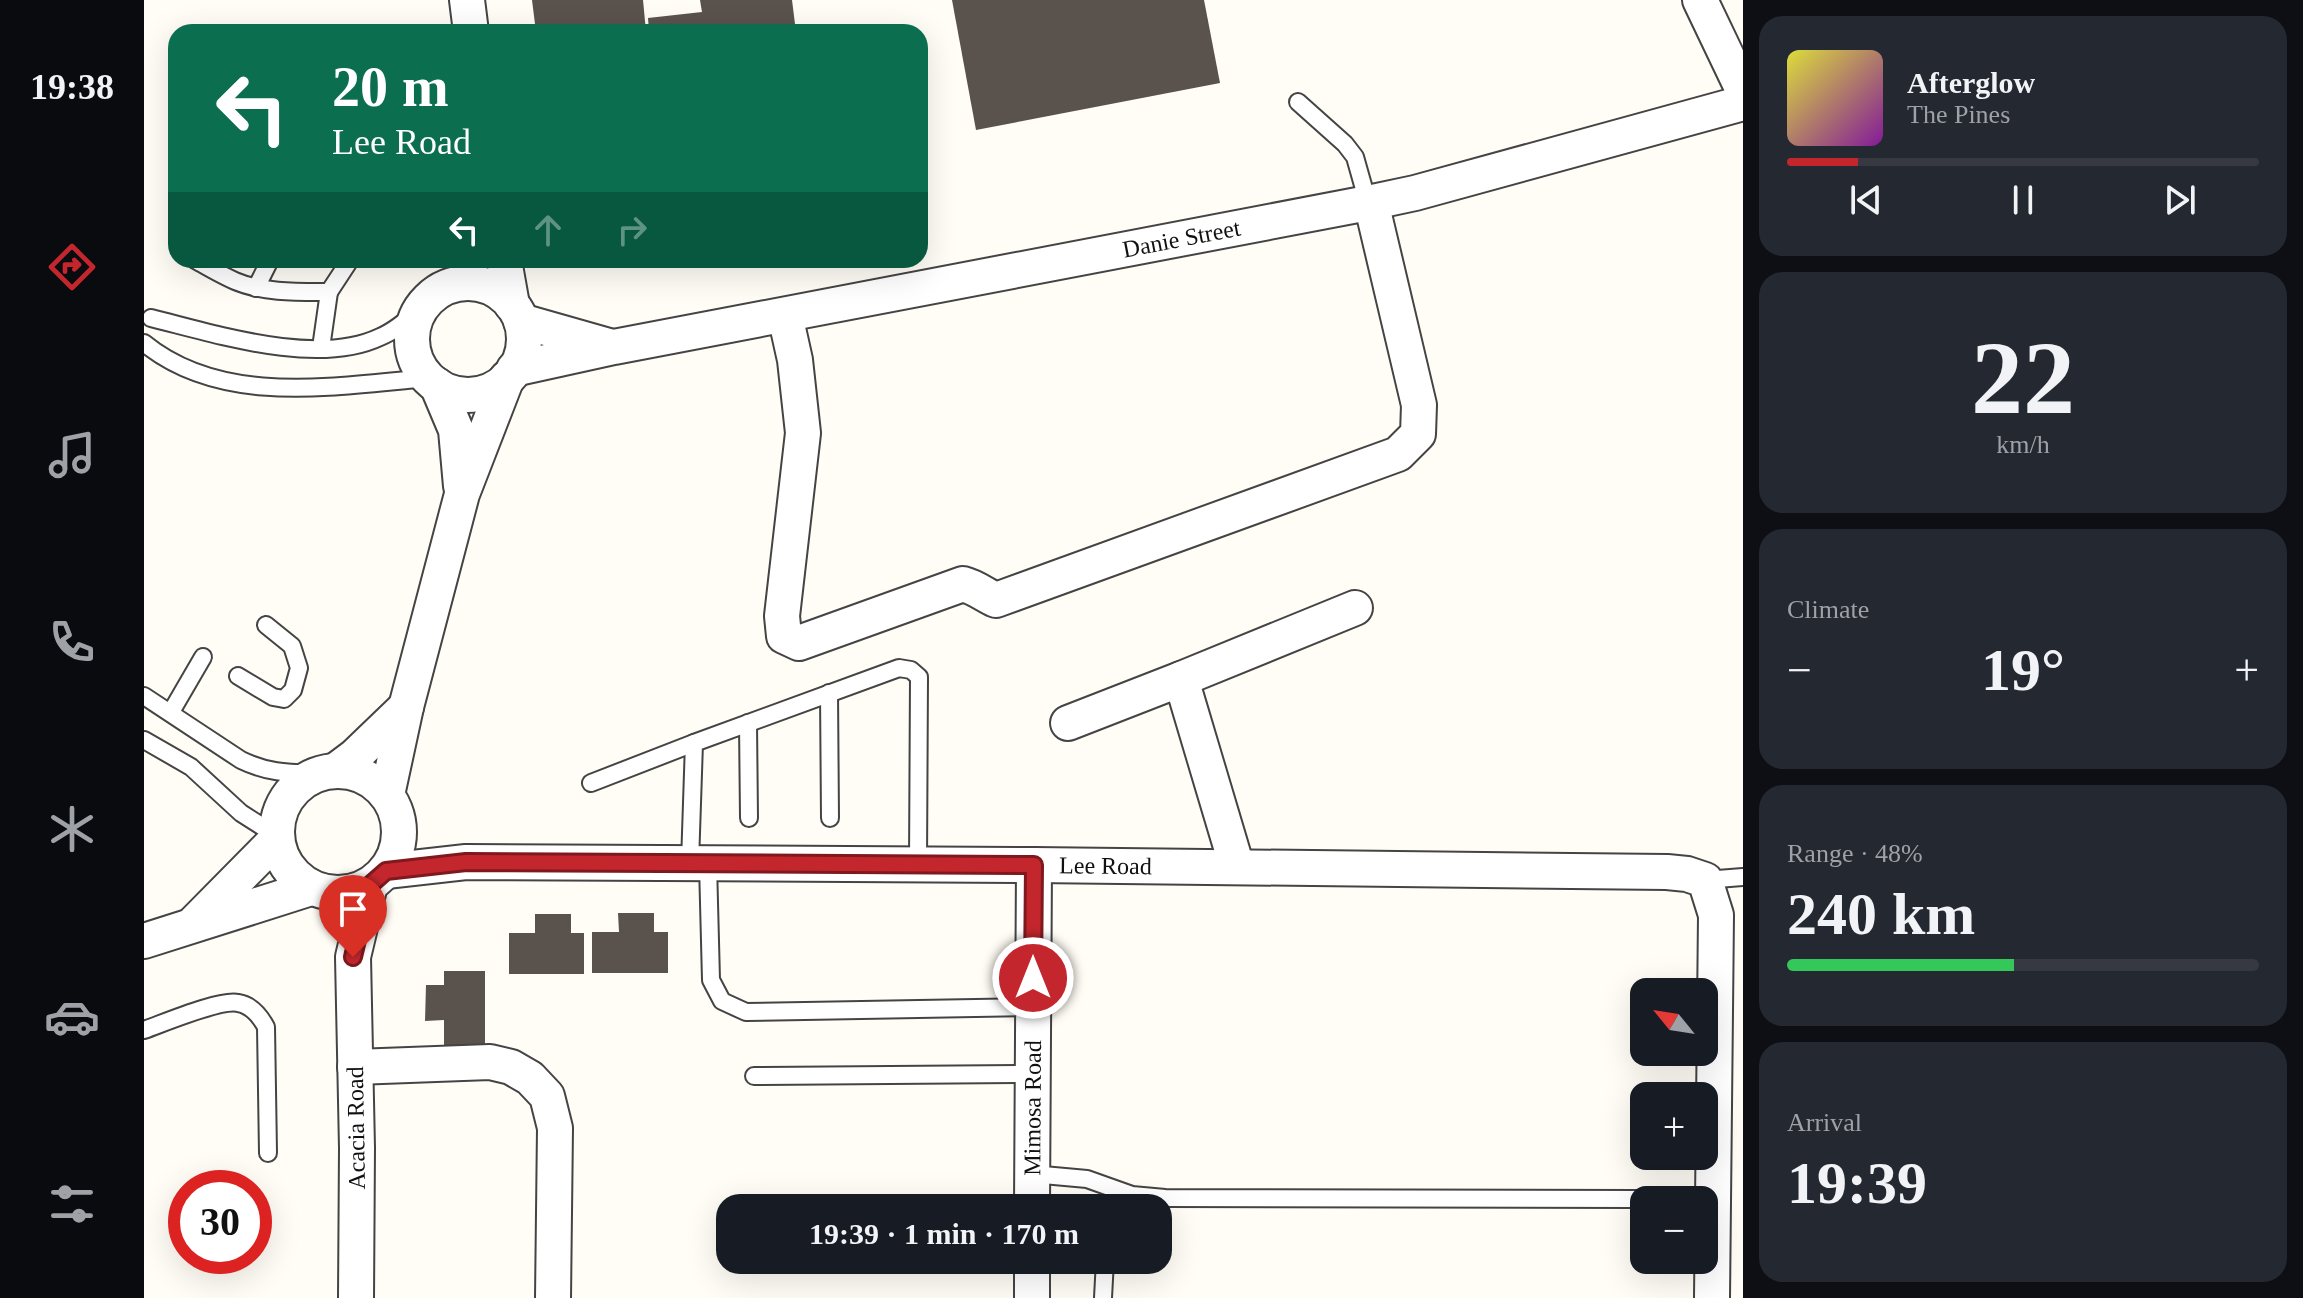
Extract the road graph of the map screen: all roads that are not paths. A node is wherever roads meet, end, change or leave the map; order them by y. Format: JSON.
{"nodes":[{"id":1,"x":467,"y":0,"type":"edge"},
{"id":2,"x":1700,"y":0,"type":"edge"},
{"id":3,"x":470,"y":24,"type":"edge"},
{"id":4,"x":1743,"y":90,"type":"edge"},
{"id":5,"x":1298,"y":102,"type":"dead end"},
{"id":6,"x":1743,"y":103,"type":"edge"},
{"id":7,"x":1369,"y":203,"type":"junction"},
{"id":8,"x":211,"y":268,"type":"edge"},
{"id":9,"x":266,"y":268,"type":"edge"},
{"id":10,"x":345,"y":268,"type":"edge"},
{"id":11,"x":451,"y":268,"type":"edge"},
{"id":12,"x":506,"y":268,"type":"edge"},
{"id":13,"x":256,"y":288,"type":"junction"},
{"id":14,"x":329,"y":292,"type":"junction"},
{"id":15,"x":426,"y":302,"type":"junction"},
{"id":16,"x":517,"y":313,"type":"junction"},
{"id":17,"x":785,"y":315,"type":"junction"},
{"id":18,"x":151,"y":318,"type":"dead end"},
{"id":19,"x":144,"y":343,"type":"edge"},
{"id":20,"x":614,"y":347,"type":"junction"},
{"id":21,"x":321,"y":348,"type":"junction"},
{"id":22,"x":510,"y":373,"type":"junction"},
{"id":23,"x":433,"y":382,"type":"junction"},
{"id":24,"x":462,"y":494,"type":"junction"},
{"id":25,"x":1355,"y":608,"type":"dead end"},
{"id":26,"x":266,"y":625,"type":"dead end"},
{"id":27,"x":203,"y":657,"type":"dead end"},
{"id":28,"x":238,"y":676,"type":"dead end"},
{"id":29,"x":1181,"y":679,"type":"junction"},
{"id":30,"x":829,"y":693,"type":"junction"},
{"id":31,"x":144,"y":696,"type":"edge"},
{"id":32,"x":406,"y":707,"type":"junction"},
{"id":33,"x":171,"y":712,"type":"junction"},
{"id":34,"x":748,"y":723,"type":"junction"},
{"id":35,"x":1068,"y":723,"type":"dead end"},
{"id":36,"x":144,"y":740,"type":"edge"},
{"id":37,"x":694,"y":743,"type":"junction"},
{"id":38,"x":326,"y":772,"type":"junction"},
{"id":39,"x":591,"y":783,"type":"dead end"},
{"id":40,"x":393,"y":809,"type":"junction"},
{"id":41,"x":749,"y":818,"type":"dead end"},
{"id":42,"x":830,"y":818,"type":"dead end"},
{"id":43,"x":277,"y":837,"type":"junction"},
{"id":44,"x":466,"y":862,"type":"junction"},
{"id":45,"x":699,"y":864,"type":"junction"},
{"id":46,"x":918,"y":864,"type":"junction"},
{"id":47,"x":1034,"y":865,"type":"junction"},
{"id":48,"x":1237,"y":867,"type":"junction"},
{"id":49,"x":1743,"y":877,"type":"edge"},
{"id":50,"x":378,"y":878,"type":"junction"},
{"id":51,"x":1705,"y":880,"type":"junction"},
{"id":52,"x":320,"y":891,"type":"junction"},
{"id":53,"x":192,"y":925,"type":"junction"},
{"id":54,"x":144,"y":941,"type":"edge"},
{"id":55,"x":353,"y":957,"type":"junction"},
{"id":56,"x":1033,"y":1007,"type":"junction"},
{"id":57,"x":144,"y":1030,"type":"edge"},
{"id":58,"x":355,"y":1067,"type":"junction"},
{"id":59,"x":1033,"y":1074,"type":"junction"},
{"id":60,"x":754,"y":1076,"type":"dead end"},
{"id":61,"x":268,"y":1153,"type":"dead end"},
{"id":62,"x":1032,"y":1174,"type":"junction"},
{"id":63,"x":1032,"y":1194,"type":"edge"},
{"id":64,"x":1630,"y":1199,"type":"edge"},
{"id":65,"x":1032,"y":1274,"type":"edge"},
{"id":66,"x":1104,"y":1274,"type":"edge"},
{"id":67,"x":356,"y":1298,"type":"edge"},
{"id":68,"x":553,"y":1298,"type":"edge"},
{"id":69,"x":1032,"y":1298,"type":"edge"},
{"id":70,"x":1103,"y":1298,"type":"edge"},
{"id":71,"x":1712,"y":1298,"type":"edge"}],
"edges":[{"from":1,"to":3,"type":"street"},
{"from":2,"to":4,"type":"street"},
{"from":5,"to":7,"type":"lane"},
{"from":6,"to":7,"type":"street","name":"Danie Street"},
{"from":7,"to":17,"type":"street","name":"Danie Street"},
{"from":7,"to":17,"type":"street"},
{"from":8,"to":13,"type":"lane"},
{"from":9,"to":13,"type":"lane"},
{"from":10,"to":14,"type":"lane"},
{"from":11,"to":15,"type":"street"},
{"from":12,"to":16,"type":"street"},
{"from":13,"to":14,"type":"lane"},
{"from":14,"to":21,"type":"lane"},
{"from":15,"to":16,"type":"street"},
{"from":15,"to":21,"type":"lane"},
{"from":15,"to":23,"type":"street"},
{"from":16,"to":20,"type":"street","name":"Danie Street"},
{"from":16,"to":22,"type":"street"},
{"from":17,"to":20,"type":"street","name":"Danie Street"},
{"from":18,"to":21,"type":"lane"},
{"from":19,"to":23,"type":"lane"},
{"from":20,"to":22,"type":"street","name":"Danie Street"},
{"from":22,"to":23,"type":"street"},
{"from":22,"to":24,"type":"street"},
{"from":23,"to":24,"type":"street"},
{"from":24,"to":32,"type":"street"},
{"from":25,"to":29,"type":"street"},
{"from":26,"to":28,"type":"lane"},
{"from":27,"to":33,"type":"lane"},
{"from":29,"to":35,"type":"street"},
{"from":29,"to":48,"type":"street"},
{"from":30,"to":34,"type":"lane"},
{"from":30,"to":42,"type":"lane"},
{"from":30,"to":46,"type":"lane"},
{"from":31,"to":33,"type":"lane"},
{"from":32,"to":38,"type":"street"},
{"from":32,"to":40,"type":"street"},
{"from":33,"to":38,"type":"lane"},
{"from":34,"to":37,"type":"lane"},
{"from":34,"to":41,"type":"lane"},
{"from":36,"to":43,"type":"lane"},
{"from":37,"to":39,"type":"lane"},
{"from":37,"to":45,"type":"lane"},
{"from":38,"to":40,"type":"street"},
{"from":38,"to":43,"type":"street"},
{"from":40,"to":44,"type":"street","name":"Lee Road"},
{"from":40,"to":50,"type":"street"},
{"from":43,"to":52,"type":"street"},
{"from":43,"to":53,"type":"street"},
{"from":44,"to":45,"type":"street","name":"Lee Road"},
{"from":44,"to":50,"type":"street","name":"Lee Road"},
{"from":45,"to":46,"type":"street","name":"Lee Road"},
{"from":45,"to":56,"type":"lane"},
{"from":46,"to":47,"type":"street","name":"Lee Road"},
{"from":47,"to":48,"type":"street","name":"Lee Road"},
{"from":47,"to":56,"type":"street","name":"Mimosa Road"},
{"from":48,"to":51,"type":"street","name":"Lee Road"},
{"from":49,"to":51,"type":"lane"},
{"from":50,"to":52,"type":"street"},
{"from":50,"to":55,"type":"street","name":"Acacia Road"},
{"from":51,"to":71,"type":"street"},
{"from":52,"to":53,"type":"street"},
{"from":52,"to":55,"type":"street","name":"Acacia Road"},
{"from":53,"to":54,"type":"street"},
{"from":55,"to":58,"type":"street","name":"Acacia Road"},
{"from":56,"to":59,"type":"street","name":"Mimosa Road"},
{"from":57,"to":61,"type":"lane"},
{"from":58,"to":67,"type":"street","name":"Acacia Road"},
{"from":58,"to":68,"type":"street"},
{"from":59,"to":60,"type":"lane"},
{"from":59,"to":62,"type":"street","name":"Mimosa Road"},
{"from":62,"to":63,"type":"street","name":"Mimosa Road"},
{"from":62,"to":64,"type":"lane"},
{"from":65,"to":69,"type":"street"},
{"from":66,"to":70,"type":"lane"}]}
